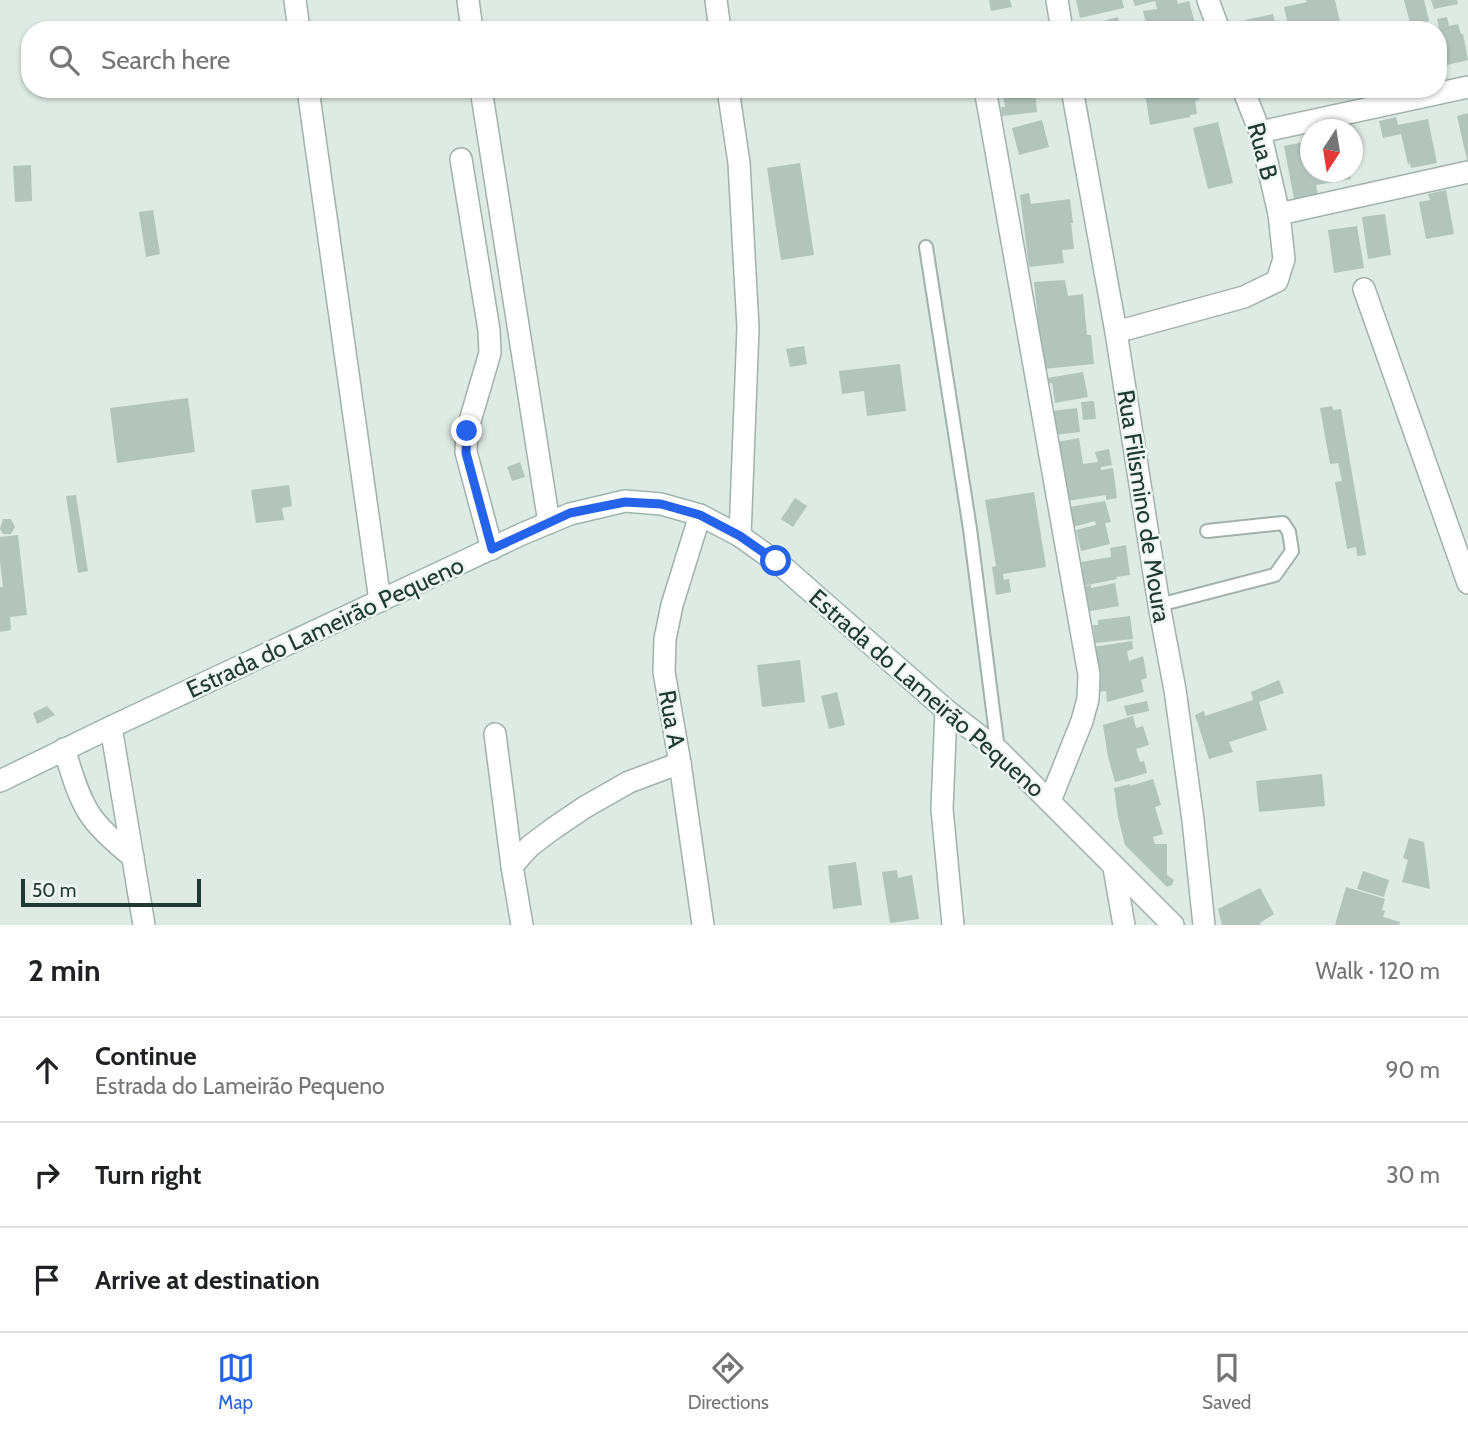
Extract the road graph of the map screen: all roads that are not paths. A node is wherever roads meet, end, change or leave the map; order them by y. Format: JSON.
{"nodes":[{"id":1,"x":295,"y":0,"type":"edge"},
{"id":2,"x":468,"y":0,"type":"edge"},
{"id":3,"x":716,"y":0,"type":"edge"},
{"id":4,"x":1057,"y":0,"type":"edge"},
{"id":5,"x":1215,"y":2,"type":"edge"},
{"id":6,"x":298,"y":21,"type":"edge"},
{"id":7,"x":471,"y":21,"type":"edge"},
{"id":8,"x":719,"y":21,"type":"edge"},
{"id":9,"x":1060,"y":21,"type":"edge"},
{"id":10,"x":1218,"y":21,"type":"edge"},
{"id":11,"x":1468,"y":87,"type":"edge"},
{"id":12,"x":1447,"y":92,"type":"edge"},
{"id":13,"x":309,"y":98,"type":"edge"},
{"id":14,"x":482,"y":98,"type":"edge"},
{"id":15,"x":729,"y":98,"type":"edge"},
{"id":16,"x":987,"y":98,"type":"edge"},
{"id":17,"x":1077,"y":98,"type":"edge"},
{"id":18,"x":1247,"y":98,"type":"edge"},
{"id":19,"x":1417,"y":98,"type":"edge"},
{"id":20,"x":1260,"y":132,"type":"junction"},
{"id":21,"x":461,"y":159,"type":"dead end"},
{"id":22,"x":1468,"y":172,"type":"edge"},
{"id":23,"x":1279,"y":214,"type":"junction"},
{"id":24,"x":926,"y":247,"type":"dead end"},
{"id":25,"x":1364,"y":289,"type":"dead end"},
{"id":26,"x":1116,"y":332,"type":"junction"},
{"id":27,"x":700,"y":515,"type":"junction"},
{"id":28,"x":549,"y":523,"type":"junction"},
{"id":29,"x":1207,"y":531,"type":"dead end"},
{"id":30,"x":740,"y":536,"type":"junction"},
{"id":31,"x":492,"y":549,"type":"junction"},
{"id":32,"x":1468,"y":583,"type":"edge"},
{"id":33,"x":380,"y":601,"type":"junction"},
{"id":34,"x":1159,"y":605,"type":"junction"},
{"id":35,"x":946,"y":710,"type":"junction"},
{"id":36,"x":111,"y":727,"type":"junction"},
{"id":37,"x":495,"y":734,"type":"dead end"},
{"id":38,"x":64,"y":749,"type":"junction"},
{"id":39,"x":998,"y":750,"type":"junction"},
{"id":40,"x":680,"y":763,"type":"junction"},
{"id":41,"x":0,"y":781,"type":"edge"},
{"id":42,"x":1050,"y":801,"type":"junction"},
{"id":43,"x":133,"y":857,"type":"junction"},
{"id":44,"x":512,"y":866,"type":"junction"},
{"id":45,"x":1114,"y":868,"type":"junction"},
{"id":46,"x":144,"y":925,"type":"edge"},
{"id":47,"x":522,"y":925,"type":"edge"},
{"id":48,"x":703,"y":925,"type":"edge"},
{"id":49,"x":953,"y":925,"type":"edge"},
{"id":50,"x":1124,"y":925,"type":"edge"},
{"id":51,"x":1173,"y":925,"type":"edge"},
{"id":52,"x":1204,"y":925,"type":"edge"}],
"edges":[{"from":1,"to":6,"type":"street"},
{"from":2,"to":7,"type":"street"},
{"from":3,"to":8,"type":"street"},
{"from":4,"to":9,"type":"street"},
{"from":5,"to":10,"type":"street"},
{"from":11,"to":12,"type":"street"},
{"from":13,"to":33,"type":"street"},
{"from":14,"to":28,"type":"street"},
{"from":15,"to":30,"type":"street"},
{"from":16,"to":42,"type":"street"},
{"from":17,"to":26,"type":"street","name":"Rua Filismino de Moura"},
{"from":18,"to":20,"type":"street","name":"Rua B"},
{"from":19,"to":20,"type":"street"},
{"from":20,"to":23,"type":"street","name":"Rua B"},
{"from":21,"to":31,"type":"street"},
{"from":22,"to":23,"type":"street"},
{"from":23,"to":26,"type":"street","name":"Rua B"},
{"from":24,"to":39,"type":"lane"},
{"from":25,"to":32,"type":"street"},
{"from":26,"to":34,"type":"street","name":"Rua Filismino de Moura"},
{"from":27,"to":28,"type":"street","name":"Estrada do Lameirão Pequeno"},
{"from":27,"to":30,"type":"street","name":"Estrada do Lameirão Pequeno"},
{"from":27,"to":40,"type":"street","name":"Rua A"},
{"from":28,"to":31,"type":"street","name":"Estrada do Lameirão Pequeno"},
{"from":29,"to":34,"type":"lane"},
{"from":30,"to":35,"type":"street","name":"Estrada do Lameirão Pequeno"},
{"from":31,"to":33,"type":"street","name":"Estrada do Lameirão Pequeno"},
{"from":33,"to":36,"type":"street","name":"Estrada do Lameirão Pequeno"},
{"from":34,"to":52,"type":"street","name":"Rua Filismino de Moura"},
{"from":35,"to":39,"type":"street","name":"Estrada do Lameirão Pequeno"},
{"from":35,"to":49,"type":"street"},
{"from":36,"to":38,"type":"street","name":"Estrada do Lameirão Pequeno"},
{"from":36,"to":43,"type":"street"},
{"from":37,"to":44,"type":"street"},
{"from":38,"to":41,"type":"street","name":"Estrada do Lameirão Pequeno"},
{"from":38,"to":43,"type":"street"},
{"from":39,"to":42,"type":"street","name":"Estrada do Lameirão Pequeno"},
{"from":40,"to":44,"type":"street"},
{"from":40,"to":48,"type":"street","name":"Rua A"},
{"from":42,"to":45,"type":"street","name":"Estrada do Lameirão Pequeno"},
{"from":43,"to":46,"type":"street"},
{"from":44,"to":47,"type":"street"},
{"from":45,"to":50,"type":"street"},
{"from":45,"to":51,"type":"street","name":"Estrada do Lameirão Pequeno"}]}
